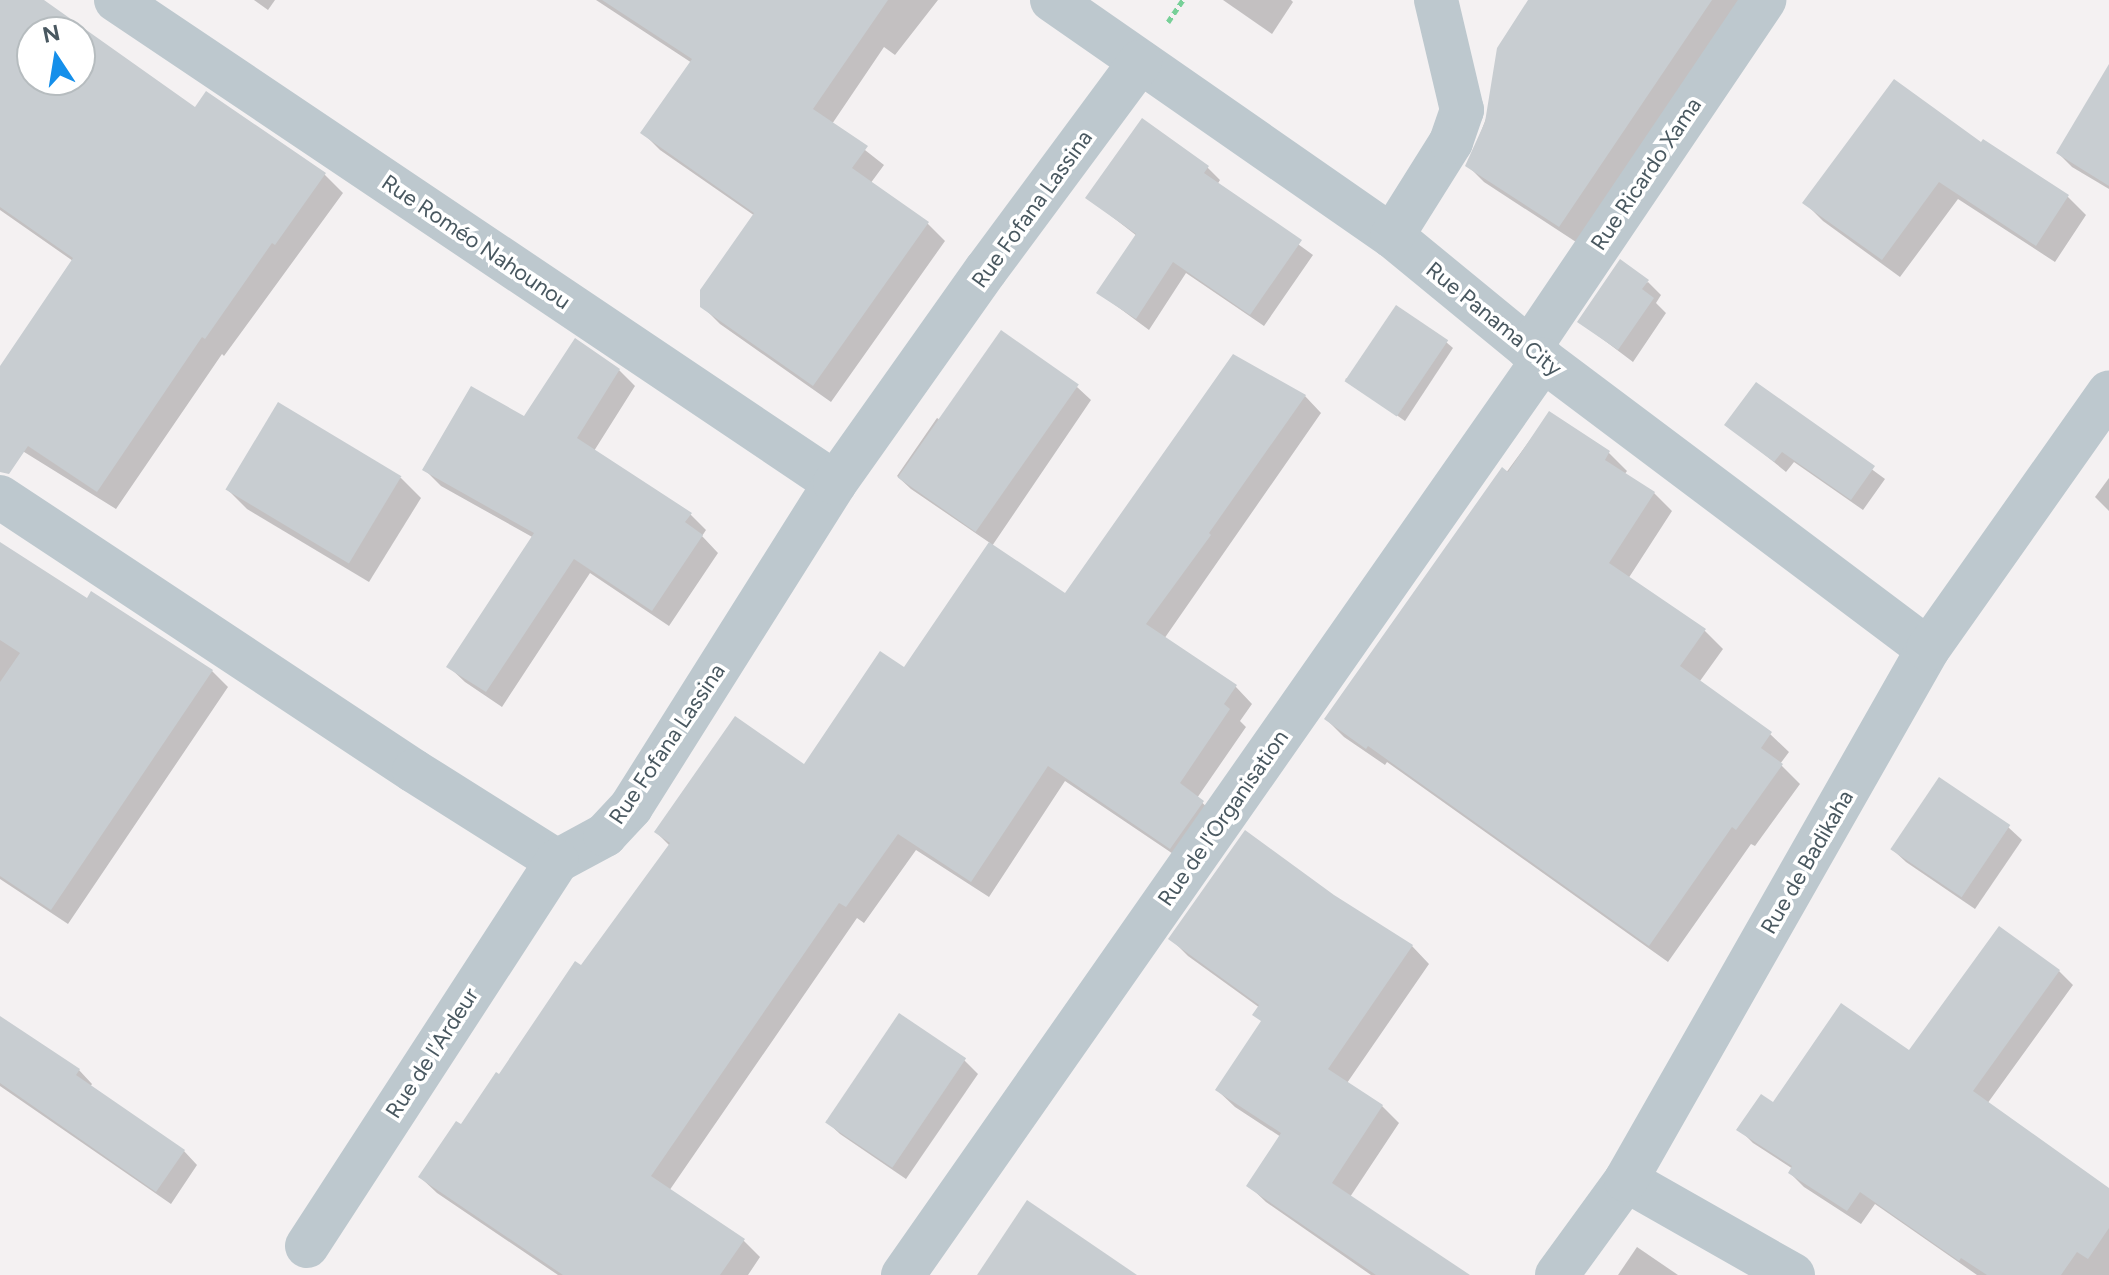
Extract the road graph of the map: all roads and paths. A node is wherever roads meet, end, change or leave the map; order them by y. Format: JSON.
{"nodes":[{"id":1,"x":116,"y":0,"type":"edge"},
{"id":2,"x":1052,"y":0,"type":"edge"},
{"id":3,"x":1436,"y":0,"type":"edge"},
{"id":4,"x":1764,"y":0,"type":"edge"},
{"id":5,"x":1140,"y":62,"type":"junction"},
{"id":6,"x":1392,"y":236,"type":"junction"},
{"id":7,"x":1536,"y":355,"type":"junction"},
{"id":8,"x":2109,"y":392,"type":"edge"},
{"id":9,"x":835,"y":483,"type":"junction"},
{"id":10,"x":0,"y":497,"type":"edge"},
{"id":11,"x":1928,"y":649,"type":"junction"},
{"id":12,"x":557,"y":861,"type":"junction"},
{"id":13,"x":1626,"y":1180,"type":"junction"},
{"id":14,"x":307,"y":1246,"type":"dead end"},
{"id":15,"x":903,"y":1275,"type":"edge"},
{"id":16,"x":1557,"y":1275,"type":"edge"},
{"id":17,"x":1793,"y":1275,"type":"edge"}],
"edges":[{"from":1,"to":9,"type":"street","name":"Rue Roméo Nahounou"},
{"from":2,"to":5,"type":"street","name":"Rue Panama City"},
{"from":3,"to":6,"type":"street"},
{"from":4,"to":7,"type":"street","name":"Rue Ricardo Xama"},
{"from":5,"to":6,"type":"street","name":"Rue Panama City"},
{"from":5,"to":9,"type":"street","name":"Rue Fofana Lassina"},
{"from":6,"to":7,"type":"street","name":"Rue Panama City"},
{"from":7,"to":11,"type":"street","name":"Rue Panama City"},
{"from":7,"to":15,"type":"street","name":"Rue de l'Organisation"},
{"from":8,"to":11,"type":"street","name":"Rue de Badikaha"},
{"from":9,"to":12,"type":"street","name":"Rue Fofana Lassina"},
{"from":10,"to":12,"type":"street"},
{"from":11,"to":13,"type":"street","name":"Rue de Badikaha"},
{"from":12,"to":14,"type":"street","name":"Rue de l'Ardeur"},
{"from":13,"to":16,"type":"street","name":"Rue de Badikaha"},
{"from":13,"to":17,"type":"street"}]}
